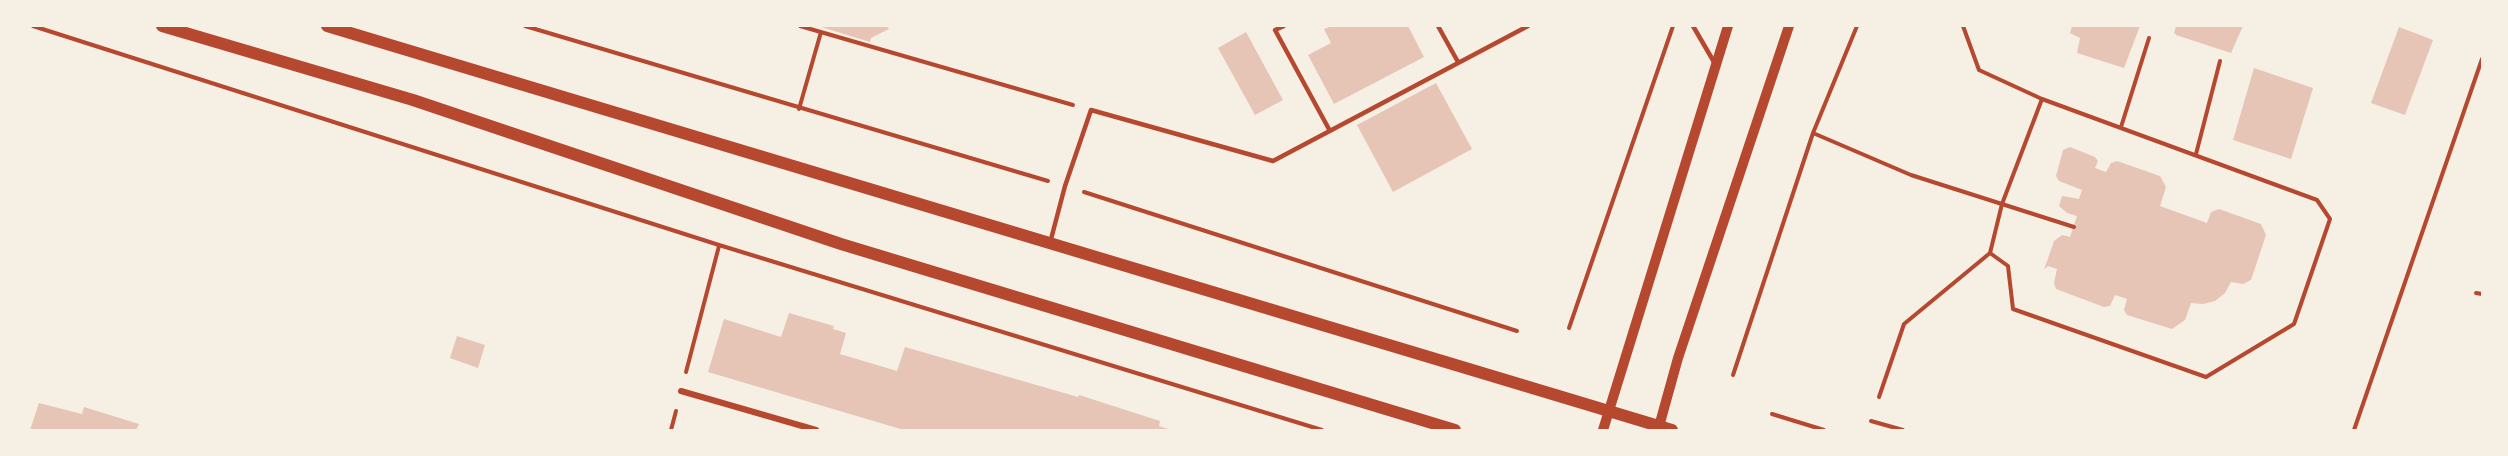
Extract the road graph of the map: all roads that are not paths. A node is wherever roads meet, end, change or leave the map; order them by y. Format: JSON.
{"nodes":[{"id":1,"x":162,"y":26,"type":"edge"},
{"id":2,"x":327,"y":26,"type":"edge"},
{"id":3,"x":1284,"y":26,"type":"edge"},
{"id":4,"x":1438,"y":26,"type":"edge"},
{"id":5,"x":1528,"y":26,"type":"edge"},
{"id":6,"x":1693,"y":26,"type":"edge"},
{"id":7,"x":1728,"y":26,"type":"edge"},
{"id":8,"x":1790,"y":26,"type":"edge"},
{"id":9,"x":1458,"y":62,"type":"junction"},
{"id":10,"x":1716,"y":66,"type":"junction"},
{"id":11,"x":1330,"y":131,"type":"junction"},
{"id":12,"x":1050,"y":243,"type":"junction"},
{"id":13,"x":681,"y":391,"type":"road end"},
{"id":14,"x":1608,"y":411,"type":"junction"},
{"id":15,"x":1663,"y":429,"type":"edge"},
{"id":16,"x":816,"y":430,"type":"edge"},
{"id":17,"x":1455,"y":430,"type":"edge"},
{"id":18,"x":1603,"y":430,"type":"edge"}],
"edges":[{"from":1,"to":17,"type":"main road"},
{"from":2,"to":12,"type":"main road"},
{"from":3,"to":11,"type":"lane"},
{"from":4,"to":9,"type":"lane"},
{"from":5,"to":9,"type":"lane"},
{"from":6,"to":10,"type":"lane"},
{"from":7,"to":10,"type":"street"},
{"from":8,"to":15,"type":"street"},
{"from":9,"to":11,"type":"lane"},
{"from":10,"to":14,"type":"street"},
{"from":11,"to":12,"type":"lane"},
{"from":12,"to":14,"type":"main road"},
{"from":13,"to":16,"type":"street"},
{"from":14,"to":15,"type":"main road"},
{"from":14,"to":18,"type":"street"}]}
